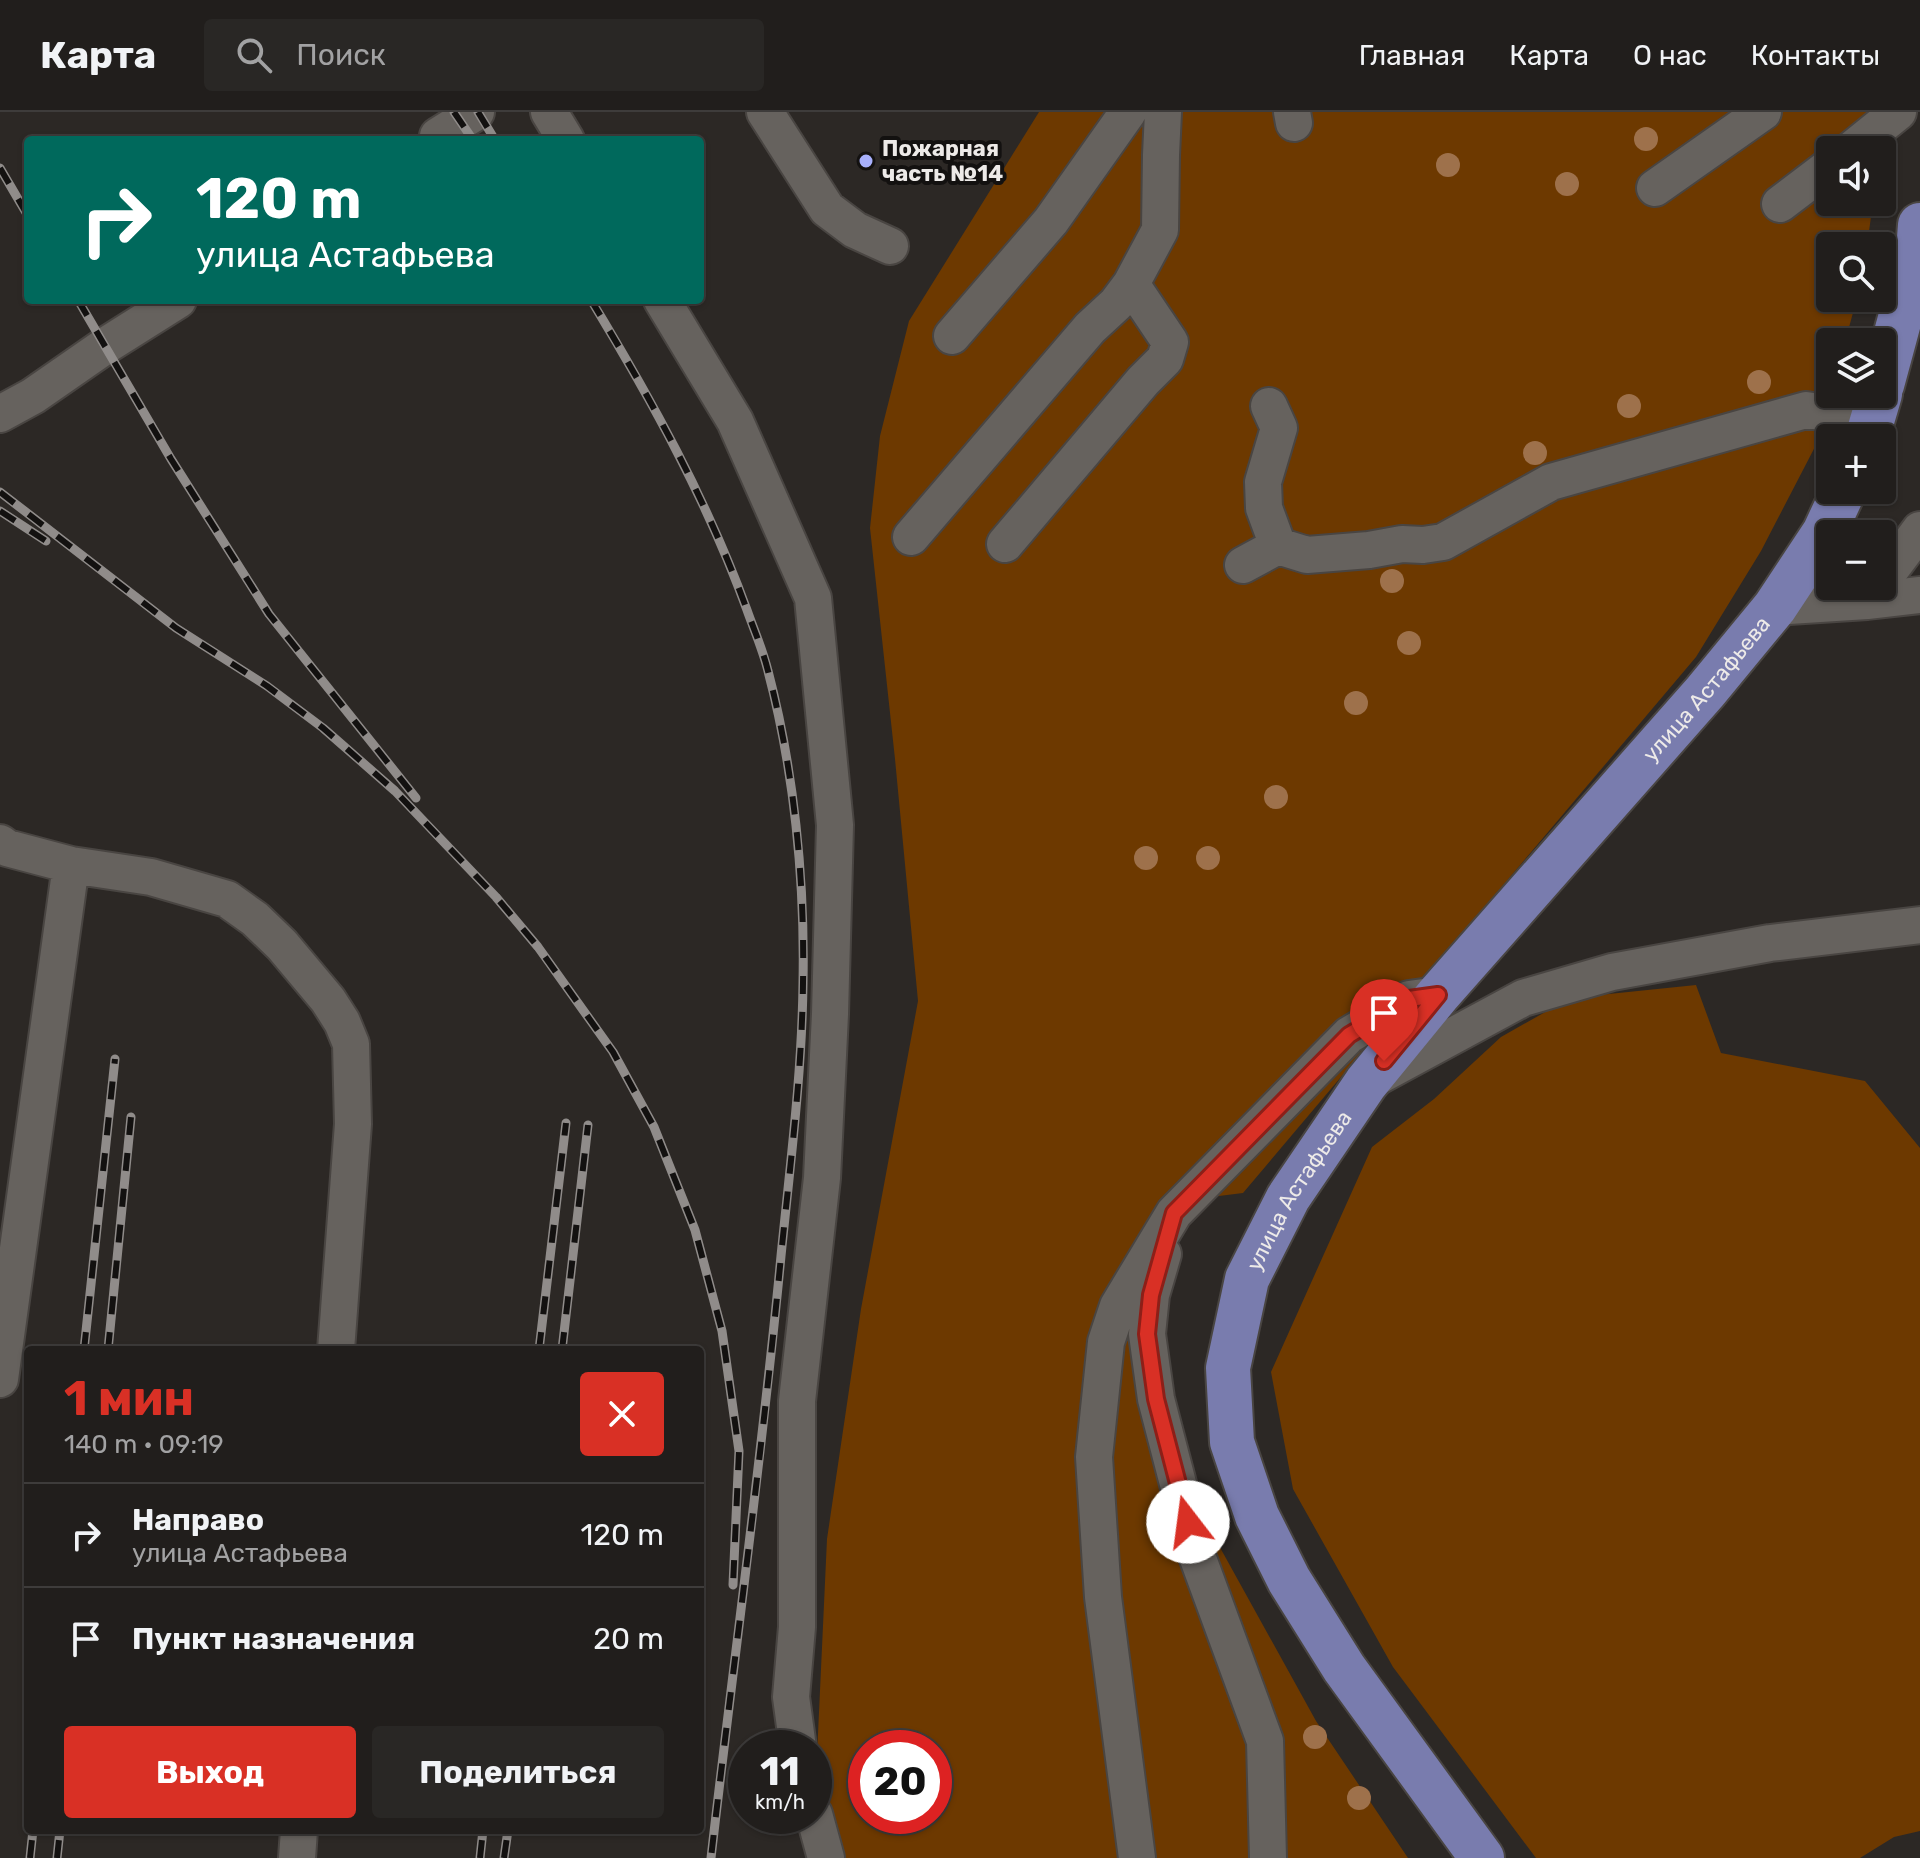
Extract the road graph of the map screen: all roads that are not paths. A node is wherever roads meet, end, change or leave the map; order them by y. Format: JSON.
{"nodes":[{"id":1,"x":476,"y":112,"type":"edge"},
{"id":2,"x":549,"y":112,"type":"edge"},
{"id":3,"x":765,"y":112,"type":"edge"},
{"id":4,"x":1128,"y":112,"type":"edge"},
{"id":5,"x":1163,"y":112,"type":"edge"},
{"id":6,"x":1763,"y":112,"type":"edge"},
{"id":7,"x":1898,"y":112,"type":"edge"},
{"id":8,"x":431,"y":129,"type":"edge"},
{"id":9,"x":564,"y":136,"type":"edge"},
{"id":10,"x":1868,"y":136,"type":"edge"},
{"id":11,"x":1816,"y":177,"type":"edge"},
{"id":12,"x":1655,"y":188,"type":"dead end"},
{"id":13,"x":1780,"y":204,"type":"dead end"},
{"id":14,"x":1920,"y":225,"type":"edge"},
{"id":15,"x":890,"y":246,"type":"dead end"},
{"id":16,"x":1131,"y":284,"type":"junction"},
{"id":17,"x":172,"y":304,"type":"edge"},
{"id":18,"x":664,"y":304,"type":"edge"},
{"id":19,"x":952,"y":336,"type":"dead end"},
{"id":20,"x":1269,"y":406,"type":"dead end"},
{"id":21,"x":1875,"y":409,"type":"edge"},
{"id":22,"x":0,"y":414,"type":"edge"},
{"id":23,"x":1837,"y":504,"type":"edge"},
{"id":24,"x":1920,"y":530,"type":"edge"},
{"id":25,"x":911,"y":537,"type":"dead end"},
{"id":26,"x":1005,"y":544,"type":"dead end"},
{"id":27,"x":1278,"y":546,"type":"junction"},
{"id":28,"x":1896,"y":563,"type":"edge"},
{"id":29,"x":1243,"y":565,"type":"dead end"},
{"id":30,"x":1896,"y":592,"type":"edge"},
{"id":31,"x":1920,"y":595,"type":"edge"},
{"id":32,"x":1817,"y":600,"type":"edge"},
{"id":33,"x":1775,"y":607,"type":"junction"},
{"id":34,"x":0,"y":843,"type":"edge"},
{"id":35,"x":71,"y":865,"type":"junction"},
{"id":36,"x":1920,"y":925,"type":"edge"},
{"id":37,"x":1438,"y":995,"type":"junction"},
{"id":38,"x":1366,"y":1083,"type":"junction"},
{"id":39,"x":1174,"y":1213,"type":"junction"},
{"id":40,"x":336,"y":1346,"type":"edge"},
{"id":41,"x":0,"y":1379,"type":"edge"},
{"id":42,"x":796,"y":1730,"type":"edge"},
{"id":43,"x":299,"y":1834,"type":"edge"},
{"id":44,"x":819,"y":1834,"type":"edge"},
{"id":45,"x":297,"y":1858,"type":"edge"},
{"id":46,"x":826,"y":1858,"type":"edge"},
{"id":47,"x":1137,"y":1858,"type":"edge"},
{"id":48,"x":1268,"y":1858,"type":"edge"},
{"id":49,"x":1482,"y":1858,"type":"edge"}],
"edges":[{"from":1,"to":8,"type":"street"},
{"from":2,"to":9,"type":"street"},
{"from":3,"to":15,"type":"street"},
{"from":4,"to":19,"type":"street"},
{"from":5,"to":16,"type":"street"},
{"from":6,"to":12,"type":"street"},
{"from":7,"to":10,"type":"street"},
{"from":11,"to":13,"type":"street"},
{"from":14,"to":21,"type":"main road"},
{"from":16,"to":25,"type":"street"},
{"from":16,"to":26,"type":"street"},
{"from":17,"to":22,"type":"street"},
{"from":18,"to":42,"type":"street"},
{"from":20,"to":27,"type":"street"},
{"from":21,"to":27,"type":"street"},
{"from":23,"to":33,"type":"main road","name":"улица Астафьева"},
{"from":24,"to":28,"type":"street"},
{"from":27,"to":29,"type":"street"},
{"from":30,"to":31,"type":"street","name":"улица Астафьева"},
{"from":32,"to":33,"type":"street","name":"улица Астафьева"},
{"from":33,"to":37,"type":"main road","name":"улица Астафьева"},
{"from":34,"to":35,"type":"street"},
{"from":35,"to":40,"type":"street"},
{"from":35,"to":41,"type":"street"},
{"from":36,"to":38,"type":"street"},
{"from":37,"to":38,"type":"main road","name":"улица Астафьева"},
{"from":37,"to":39,"type":"street"},
{"from":38,"to":49,"type":"main road","name":"улица Астафьева"},
{"from":39,"to":47,"type":"street"},
{"from":39,"to":48,"type":"street"},
{"from":43,"to":45,"type":"street"},
{"from":44,"to":46,"type":"street"}]}
